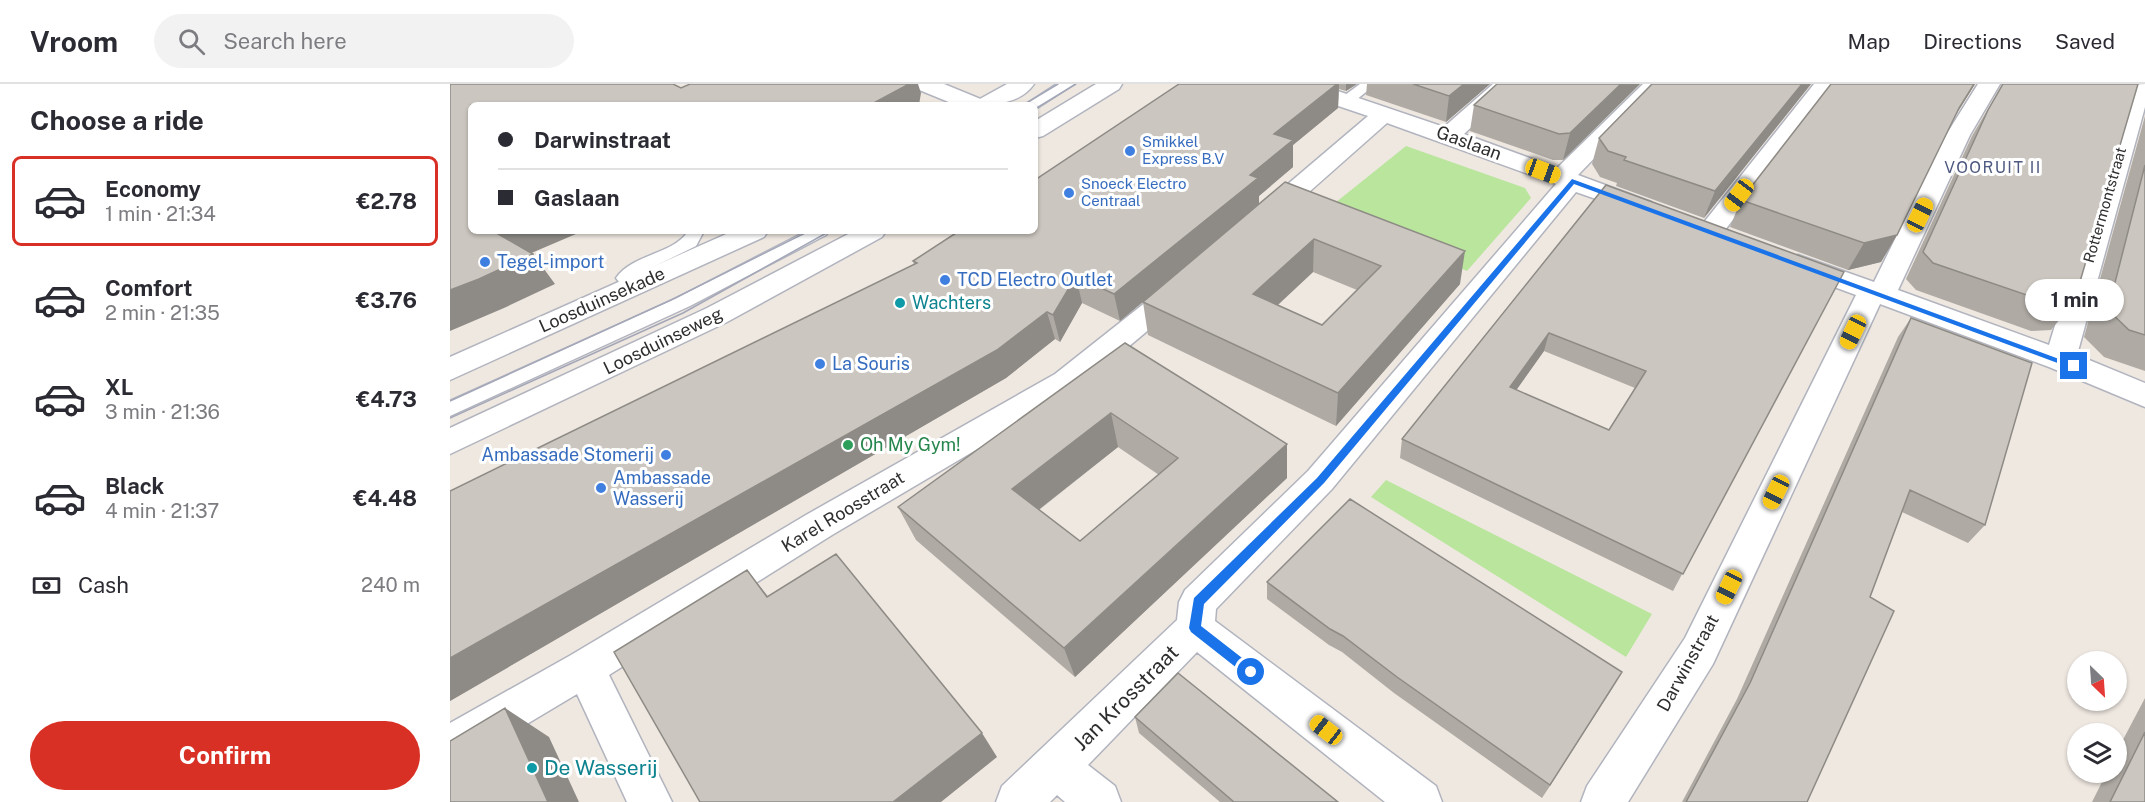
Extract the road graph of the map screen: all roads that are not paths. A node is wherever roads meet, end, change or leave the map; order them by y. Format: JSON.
{"nodes":[{"id":1,"x":926,"y":84,"type":"edge"},
{"id":2,"x":1023,"y":84,"type":"edge"},
{"id":3,"x":1067,"y":84,"type":"edge"},
{"id":4,"x":1111,"y":84,"type":"edge"},
{"id":5,"x":1296,"y":84,"type":"edge"},
{"id":6,"x":1369,"y":84,"type":"edge"},
{"id":7,"x":1506,"y":84,"type":"edge"},
{"id":8,"x":1655,"y":84,"type":"edge"},
{"id":9,"x":1825,"y":84,"type":"edge"},
{"id":10,"x":1989,"y":84,"type":"edge"},
{"id":11,"x":2141,"y":85,"type":"edge"},
{"id":12,"x":1346,"y":101,"type":"junction"},
{"id":13,"x":968,"y":102,"type":"edge"},
{"id":14,"x":991,"y":102,"type":"edge"},
{"id":15,"x":1037,"y":102,"type":"edge"},
{"id":16,"x":1384,"y":114,"type":"junction"},
{"id":17,"x":1038,"y":129,"type":"edge"},
{"id":18,"x":1448,"y":136,"type":"junction"},
{"id":19,"x":1567,"y":179,"type":"junction"},
{"id":20,"x":694,"y":234,"type":"edge"},
{"id":21,"x":747,"y":234,"type":"edge"},
{"id":22,"x":815,"y":234,"type":"edge"},
{"id":23,"x":868,"y":234,"type":"edge"},
{"id":24,"x":1238,"y":240,"type":"edge"},
{"id":25,"x":1775,"y":256,"type":"edge"},
{"id":26,"x":1203,"y":270,"type":"edge"},
{"id":27,"x":632,"y":287,"type":"junction"},
{"id":28,"x":1877,"y":294,"type":"junction"},
{"id":29,"x":2060,"y":360,"type":"junction"},
{"id":30,"x":450,"y":369,"type":"edge"},
{"id":31,"x":2145,"y":396,"type":"edge"},
{"id":32,"x":450,"y":409,"type":"edge"},
{"id":33,"x":450,"y":442,"type":"edge"},
{"id":34,"x":1195,"y":628,"type":"junction"},
{"id":35,"x":585,"y":668,"type":"junction"},
{"id":36,"x":450,"y":746,"type":"edge"},
{"id":37,"x":1057,"y":768,"type":"junction"},
{"id":38,"x":650,"y":802,"type":"edge"},
{"id":39,"x":1018,"y":802,"type":"edge"},
{"id":40,"x":1099,"y":802,"type":"edge"},
{"id":41,"x":1420,"y":802,"type":"edge"},
{"id":42,"x":1603,"y":802,"type":"edge"}],
"edges":[{"from":1,"to":13,"type":"street"},
{"from":2,"to":14,"type":"street"},
{"from":3,"to":15,"type":"lane"},
{"from":4,"to":17,"type":"street"},
{"from":5,"to":12,"type":"street","name":"Gaslaan"},
{"from":6,"to":12,"type":"lane"},
{"from":7,"to":18,"type":"street"},
{"from":8,"to":19,"type":"street"},
{"from":9,"to":19,"type":"street","name":"Gaslaan"},
{"from":10,"to":28,"type":"street","name":"Darwinstraat"},
{"from":11,"to":29,"type":"street","name":"Rottermontstraat"},
{"from":12,"to":16,"type":"street","name":"Gaslaan"},
{"from":16,"to":18,"type":"street","name":"Gaslaan"},
{"from":16,"to":24,"type":"street"},
{"from":18,"to":19,"type":"street","name":"Gaslaan"},
{"from":19,"to":34,"type":"street"},
{"from":20,"to":27,"type":"lane"},
{"from":21,"to":27,"type":"street","name":"Loosduinsekade"},
{"from":22,"to":32,"type":"lane","name":"Loosduinseweg"},
{"from":23,"to":33,"type":"street","name":"Loosduinseweg"},
{"from":25,"to":28,"type":"street"},
{"from":26,"to":35,"type":"street","name":"Karel Roosstraat"},
{"from":27,"to":30,"type":"street","name":"Loosduinsekade"},
{"from":28,"to":29,"type":"street"},
{"from":28,"to":42,"type":"street","name":"Darwinstraat"},
{"from":29,"to":31,"type":"street"},
{"from":34,"to":37,"type":"street","name":"Jan Krosstraat"},
{"from":34,"to":41,"type":"street"},
{"from":35,"to":36,"type":"street","name":"Karel Roosstraat"},
{"from":35,"to":38,"type":"street"},
{"from":37,"to":39,"type":"street","name":"Jan Krosstraat"},
{"from":37,"to":40,"type":"street","name":"Jan Krosstraat"}]}
